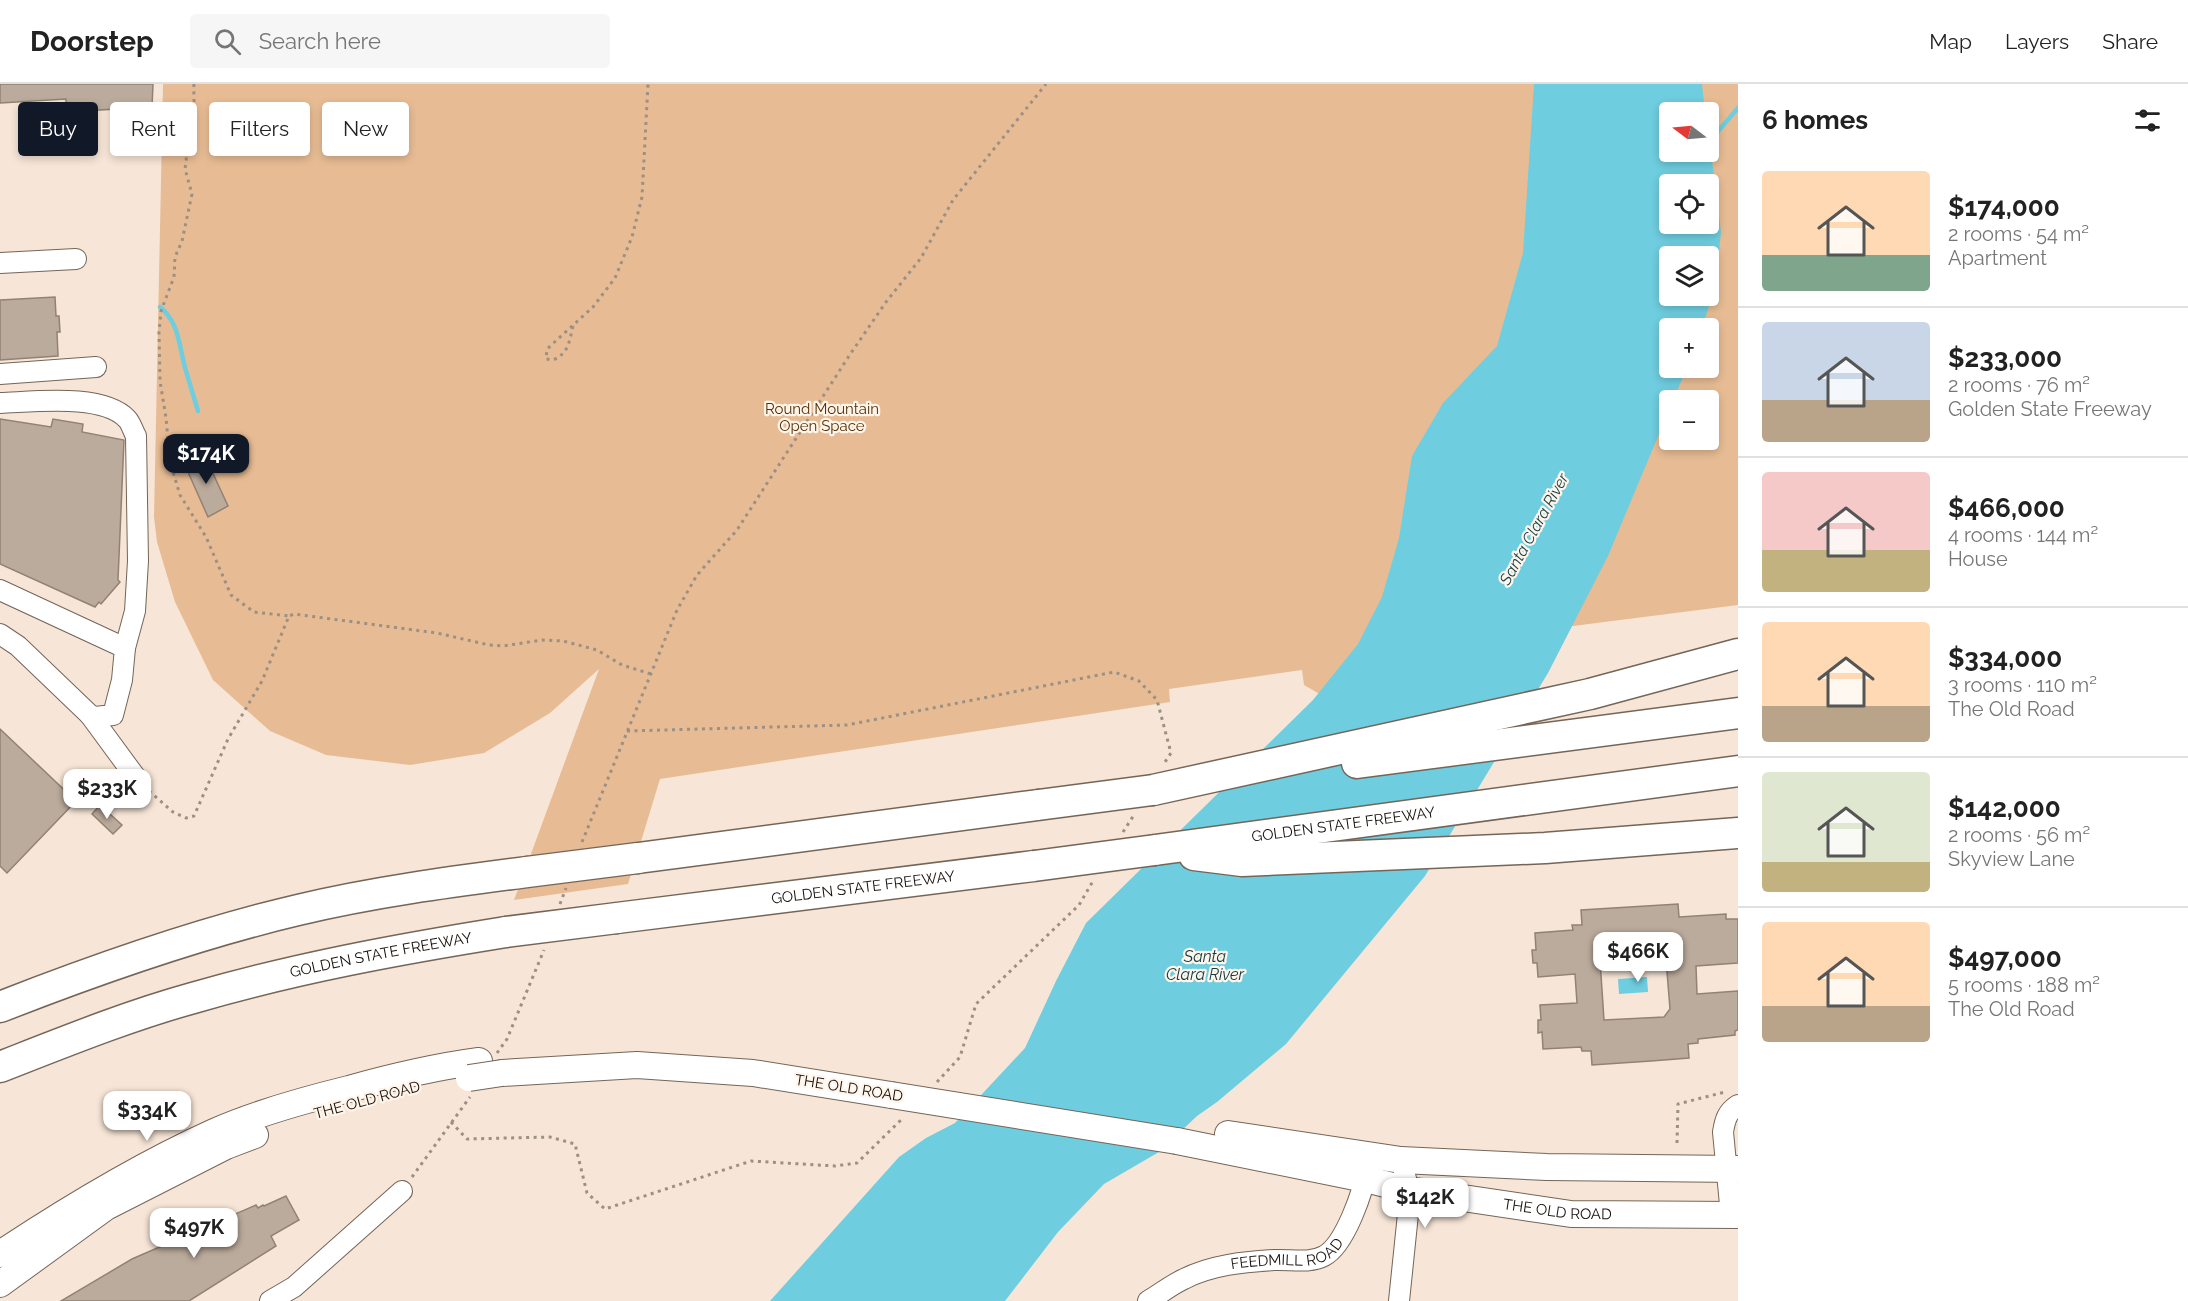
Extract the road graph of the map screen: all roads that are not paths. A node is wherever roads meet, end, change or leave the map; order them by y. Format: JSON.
{"nodes":[{"id":1,"x":76,"y":259,"type":"dead end"},
{"id":2,"x":0,"y":263,"type":"edge"},
{"id":3,"x":96,"y":367,"type":"dead end"},
{"id":4,"x":0,"y":374,"type":"edge"},
{"id":5,"x":0,"y":403,"type":"edge"},
{"id":6,"x":0,"y":590,"type":"edge"},
{"id":7,"x":0,"y":634,"type":"edge"},
{"id":8,"x":125,"y":648,"type":"junction"},
{"id":9,"x":1738,"y":654,"type":"edge"},
{"id":10,"x":1738,"y":713,"type":"edge"},
{"id":11,"x":90,"y":715,"type":"junction"},
{"id":12,"x":1738,"y":771,"type":"edge"},
{"id":13,"x":136,"y":779,"type":"road end"},
{"id":14,"x":1156,"y":781,"type":"junction"},
{"id":15,"x":1738,"y":833,"type":"edge"},
{"id":16,"x":1155,"y":850,"type":"junction"},
{"id":17,"x":0,"y":1007,"type":"edge"},
{"id":18,"x":0,"y":1067,"type":"edge"},
{"id":19,"x":474,"y":1070,"type":"junction"},
{"id":20,"x":1733,"y":1098,"type":"edge"},
{"id":21,"x":197,"y":1140,"type":"junction"},
{"id":22,"x":1401,"y":1160,"type":"junction"},
{"id":23,"x":1367,"y":1167,"type":"junction"},
{"id":24,"x":1732,"y":1169,"type":"edge"},
{"id":25,"x":1408,"y":1190,"type":"junction"},
{"id":26,"x":402,"y":1191,"type":"dead end"},
{"id":27,"x":1734,"y":1215,"type":"edge"},
{"id":28,"x":0,"y":1242,"type":"edge"},
{"id":29,"x":0,"y":1254,"type":"edge"},
{"id":30,"x":0,"y":1284,"type":"edge"},
{"id":31,"x":270,"y":1301,"type":"edge"},
{"id":32,"x":1148,"y":1301,"type":"edge"},
{"id":33,"x":1399,"y":1301,"type":"edge"}],
"edges":[{"from":1,"to":2,"type":"street"},
{"from":3,"to":4,"type":"street"},
{"from":5,"to":8,"type":"street"},
{"from":6,"to":8,"type":"street"},
{"from":7,"to":11,"type":"street"},
{"from":8,"to":11,"type":"street"},
{"from":9,"to":14,"type":"highway"},
{"from":10,"to":14,"type":"highway"},
{"from":11,"to":13,"type":"street"},
{"from":12,"to":16,"type":"highway","name":"GOLDEN STATE FREEWAY"},
{"from":14,"to":17,"type":"highway","bridge":true},
{"from":15,"to":16,"type":"highway"},
{"from":16,"to":18,"type":"highway","name":"GOLDEN STATE FREEWAY","bridge":true},
{"from":19,"to":21,"type":"main road","name":"THE OLD ROAD"},
{"from":19,"to":23,"type":"main road","name":"THE OLD ROAD"},
{"from":19,"to":30,"type":"main road","name":"THE OLD ROAD"},
{"from":20,"to":24,"type":"street"},
{"from":21,"to":28,"type":"main road"},
{"from":21,"to":29,"type":"main road","name":"THE OLD ROAD"},
{"from":22,"to":23,"type":"main road","name":"THE OLD ROAD"},
{"from":22,"to":24,"type":"main road","name":"THE OLD ROAD"},
{"from":22,"to":25,"type":"street"},
{"from":23,"to":25,"type":"main road","name":"THE OLD ROAD"},
{"from":23,"to":32,"type":"street","name":"FEEDMILL ROAD"},
{"from":24,"to":27,"type":"street"},
{"from":25,"to":27,"type":"main road","name":"THE OLD ROAD"},
{"from":25,"to":33,"type":"street"},
{"from":26,"to":31,"type":"street"}]}
